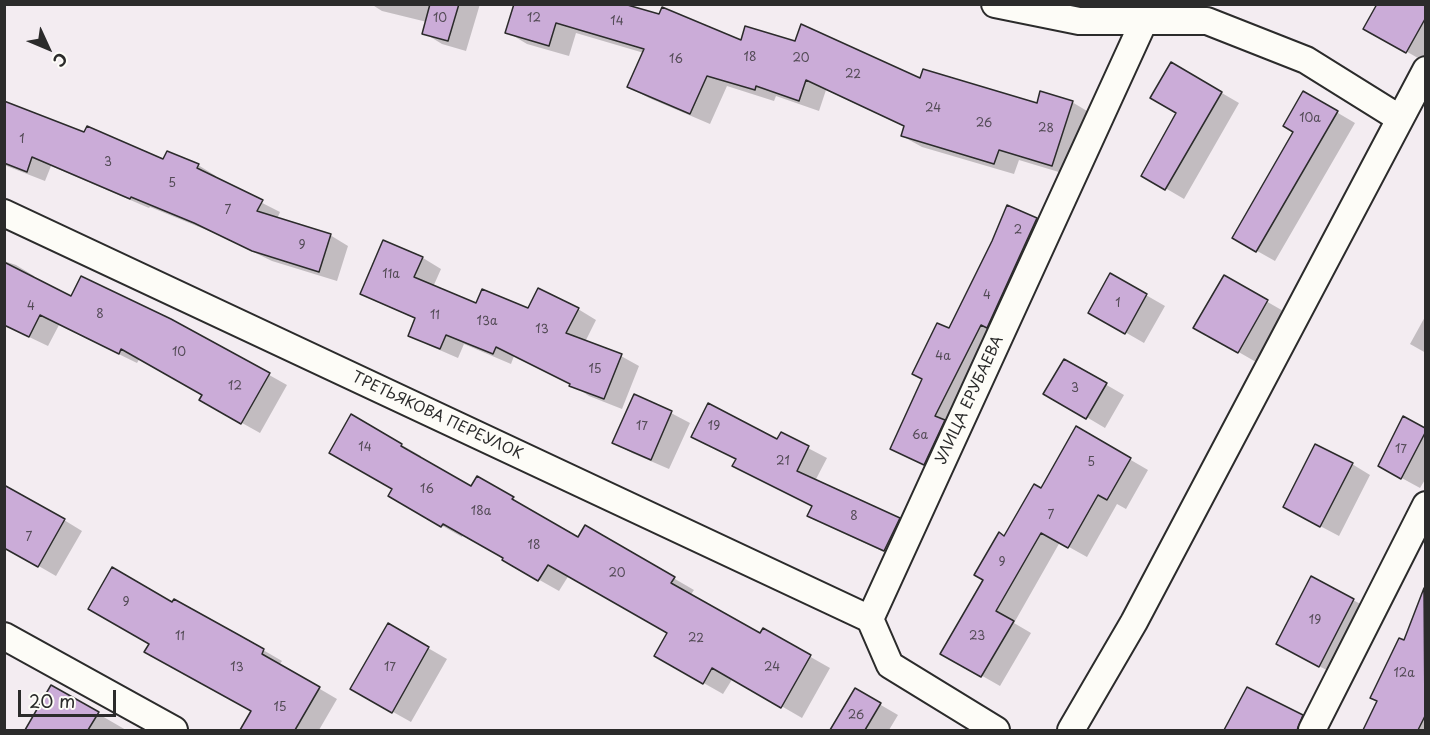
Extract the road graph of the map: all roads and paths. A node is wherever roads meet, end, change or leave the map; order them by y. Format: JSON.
{"nodes":[{"id":1,"x":995,"y":4,"type":"edge"},
{"id":2,"x":1144,"y":21,"type":"junction"},
{"id":3,"x":1425,"y":70,"type":"edge"},
{"id":4,"x":1399,"y":118,"type":"junction"},
{"id":5,"x":4,"y":213,"type":"edge"},
{"id":6,"x":1425,"y":505,"type":"edge"},
{"id":7,"x":870,"y":619,"type":"junction"},
{"id":8,"x":4,"y":636,"type":"edge"},
{"id":9,"x":174,"y":730,"type":"edge"},
{"id":10,"x":996,"y":730,"type":"edge"},
{"id":11,"x":1071,"y":730,"type":"edge"},
{"id":12,"x":1312,"y":730,"type":"edge"}],
"edges":[{"from":1,"to":2,"type":"street"},
{"from":2,"to":4,"type":"street"},
{"from":2,"to":7,"type":"street","name":"УЛИЦА ЕРУБАЕВА"},
{"from":3,"to":4,"type":"street"},
{"from":4,"to":11,"type":"street"},
{"from":5,"to":7,"type":"street","name":"ТРЕТЬЯКОВА ПЕРЕУЛОК"},
{"from":6,"to":12,"type":"street"},
{"from":7,"to":10,"type":"street"},
{"from":8,"to":9,"type":"street"}]}
